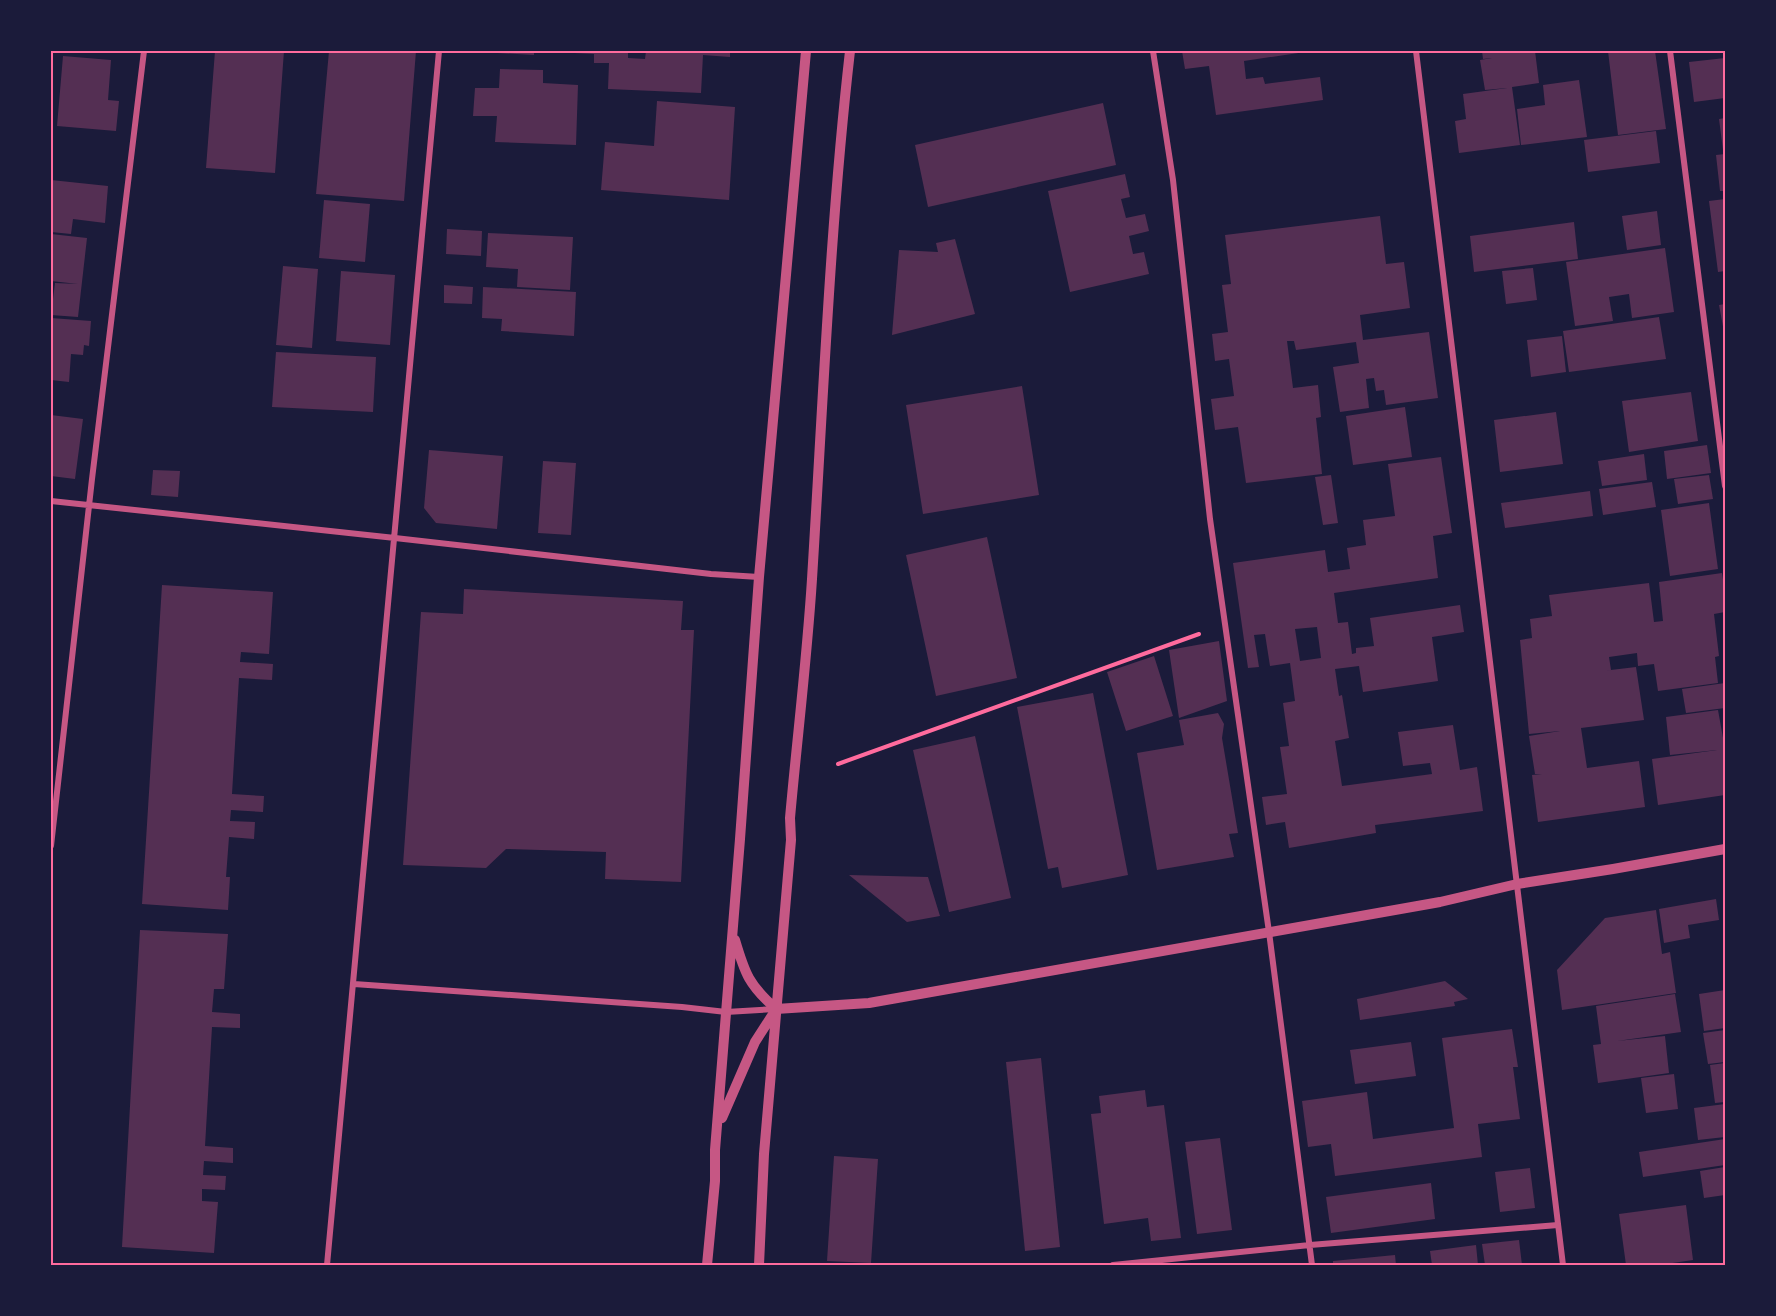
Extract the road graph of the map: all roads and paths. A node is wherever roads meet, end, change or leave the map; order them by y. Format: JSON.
{"nodes":[{"id":1,"x":144,"y":51,"type":"edge"},
{"id":2,"x":439,"y":51,"type":"edge"},
{"id":3,"x":806,"y":51,"type":"edge"},
{"id":4,"x":850,"y":51,"type":"edge"},
{"id":5,"x":1153,"y":51,"type":"edge"},
{"id":6,"x":1416,"y":51,"type":"edge"},
{"id":7,"x":1670,"y":51,"type":"edge"},
{"id":8,"x":1725,"y":486,"type":"edge"},
{"id":9,"x":51,"y":501,"type":"edge"},
{"id":10,"x":90,"y":505,"type":"junction"},
{"id":11,"x":395,"y":538,"type":"junction"},
{"id":12,"x":759,"y":577,"type":"junction"},
{"id":13,"x":1225,"y":624,"type":"junction"},
{"id":14,"x":838,"y":764,"type":"dead end"},
{"id":15,"x":51,"y":846,"type":"edge"},
{"id":16,"x":1725,"y":849,"type":"edge"},
{"id":17,"x":1517,"y":884,"type":"junction"},
{"id":18,"x":732,"y":931,"type":"junction"},
{"id":19,"x":1269,"y":932,"type":"junction"},
{"id":20,"x":354,"y":984,"type":"junction"},
{"id":21,"x":776,"y":1009,"type":"junction"},
{"id":22,"x":726,"y":1012,"type":"junction"},
{"id":23,"x":717,"y":1129,"type":"junction"},
{"id":24,"x":1558,"y":1225,"type":"junction"},
{"id":25,"x":1310,"y":1245,"type":"junction"},
{"id":26,"x":327,"y":1265,"type":"edge"},
{"id":27,"x":707,"y":1265,"type":"edge"},
{"id":28,"x":759,"y":1265,"type":"edge"},
{"id":29,"x":1113,"y":1265,"type":"edge"},
{"id":30,"x":1312,"y":1265,"type":"edge"},
{"id":31,"x":1563,"y":1265,"type":"edge"}],
"edges":[{"from":1,"to":10,"type":"street"},
{"from":2,"to":11,"type":"street"},
{"from":3,"to":12,"type":"street"},
{"from":4,"to":21,"type":"street"},
{"from":5,"to":13,"type":"street"},
{"from":6,"to":17,"type":"street"},
{"from":7,"to":8,"type":"street"},
{"from":9,"to":10,"type":"street"},
{"from":10,"to":11,"type":"street"},
{"from":10,"to":15,"type":"street"},
{"from":11,"to":12,"type":"street"},
{"from":11,"to":20,"type":"street"},
{"from":12,"to":18,"type":"street"},
{"from":13,"to":14,"type":"path"},
{"from":13,"to":19,"type":"street"},
{"from":16,"to":17,"type":"street"},
{"from":17,"to":19,"type":"street"},
{"from":17,"to":24,"type":"street"},
{"from":18,"to":21,"type":"street"},
{"from":18,"to":22,"type":"street"},
{"from":19,"to":21,"type":"street"},
{"from":19,"to":25,"type":"street"},
{"from":20,"to":22,"type":"street"},
{"from":20,"to":26,"type":"street"},
{"from":21,"to":22,"type":"street"},
{"from":21,"to":23,"type":"street"},
{"from":21,"to":28,"type":"street"},
{"from":22,"to":23,"type":"street"},
{"from":23,"to":27,"type":"street"},
{"from":24,"to":25,"type":"street"},
{"from":24,"to":31,"type":"street"},
{"from":25,"to":29,"type":"street"},
{"from":25,"to":30,"type":"street"}]}
